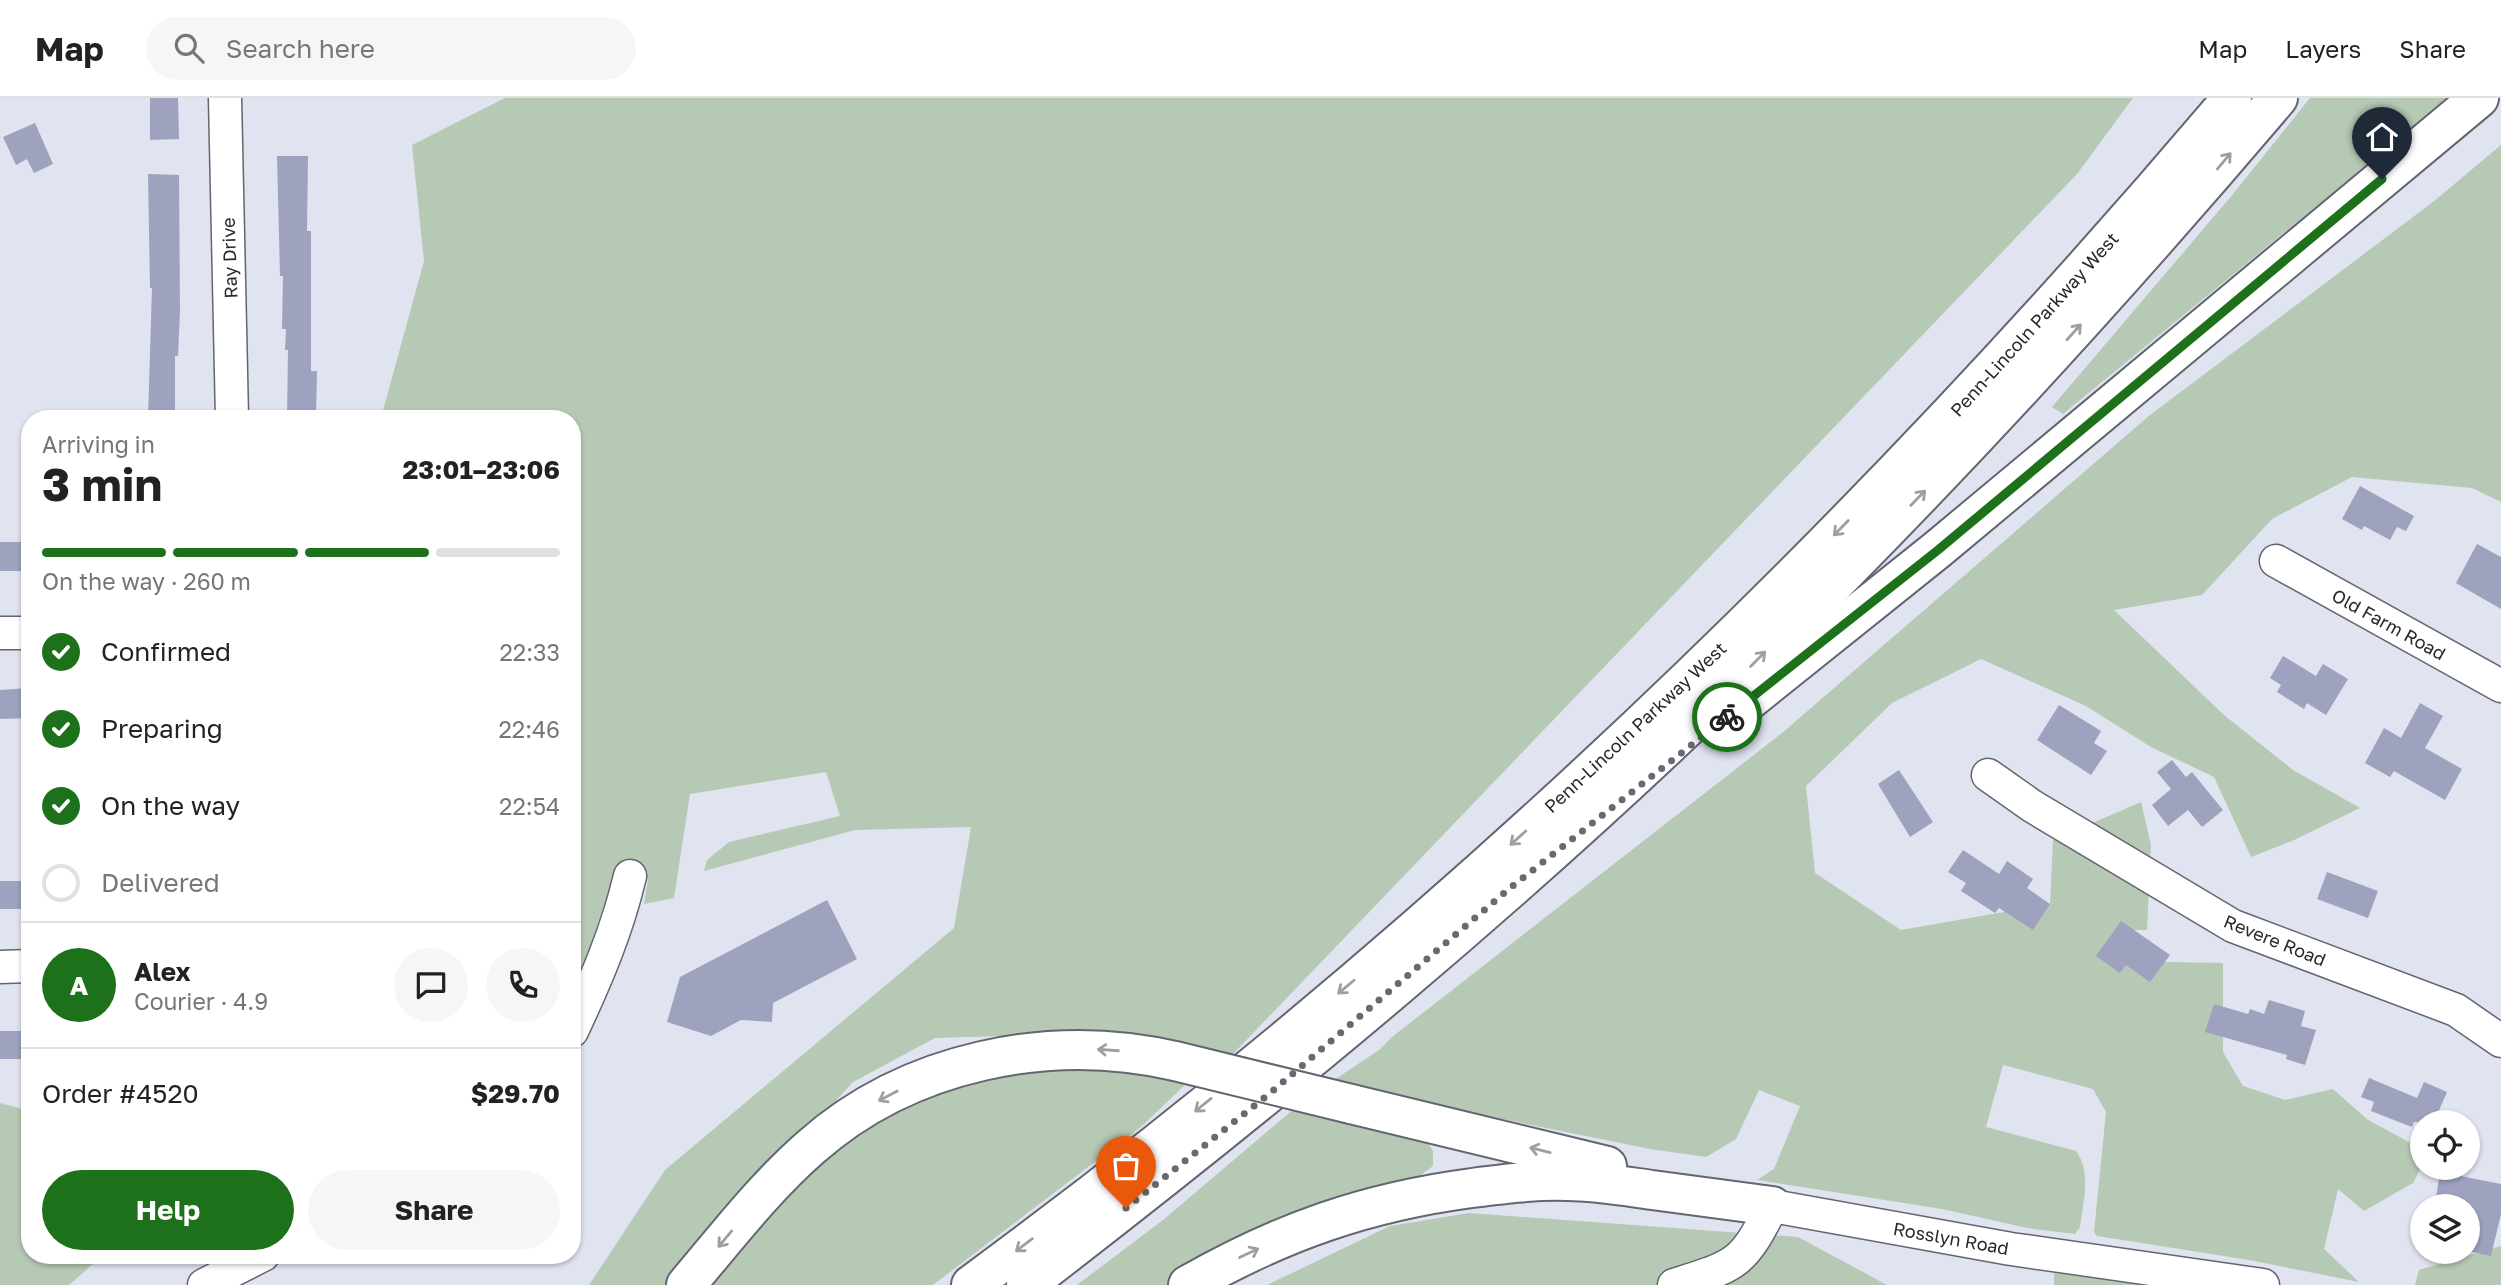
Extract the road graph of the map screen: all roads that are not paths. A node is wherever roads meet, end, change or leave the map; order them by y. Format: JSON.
{"nodes":[{"id":1,"x":225,"y":98,"type":"edge"},
{"id":2,"x":2219,"y":98,"type":"edge"},
{"id":3,"x":2232,"y":98,"type":"edge"},
{"id":4,"x":2278,"y":98,"type":"edge"},
{"id":5,"x":2479,"y":98,"type":"edge"},
{"id":6,"x":2150,"y":195,"type":"junction"},
{"id":7,"x":232,"y":410,"type":"edge"},
{"id":8,"x":2276,"y":561,"type":"dead end"},
{"id":9,"x":0,"y":633,"type":"edge"},
{"id":10,"x":21,"y":633,"type":"edge"},
{"id":11,"x":2501,"y":686,"type":"edge"},
{"id":12,"x":1988,"y":775,"type":"dead end"},
{"id":13,"x":630,"y":876,"type":"dead end"},
{"id":14,"x":1510,"y":888,"type":"junction"},
{"id":15,"x":0,"y":967,"type":"edge"},
{"id":16,"x":21,"y":967,"type":"edge"},
{"id":17,"x":581,"y":1012,"type":"edge"},
{"id":18,"x":2501,"y":1041,"type":"edge"},
{"id":19,"x":1446,"y":1127,"type":"junction"},
{"id":20,"x":1443,"y":1192,"type":"junction"},
{"id":21,"x":1772,"y":1206,"type":"junction"},
{"id":22,"x":245,"y":1264,"type":"edge"},
{"id":23,"x":204,"y":1285,"type":"edge"},
{"id":24,"x":686,"y":1285,"type":"edge"},
{"id":25,"x":971,"y":1285,"type":"edge"},
{"id":26,"x":1026,"y":1285,"type":"edge"},
{"id":27,"x":1188,"y":1285,"type":"edge"},
{"id":28,"x":1674,"y":1285,"type":"edge"},
{"id":29,"x":2263,"y":1285,"type":"edge"}],
"edges":[{"from":1,"to":7,"type":"street","name":"Ray Drive"},
{"from":2,"to":6,"type":"highway"},
{"from":3,"to":6,"type":"highway","name":"Penn-Lincoln Parkway West"},
{"from":14,"to":4,"type":"highway","name":"Penn-Lincoln Parkway West","one_way":true},
{"from":5,"to":14,"type":"highway"},
{"from":6,"to":25,"type":"highway","name":"Penn-Lincoln Parkway West","one_way":true},
{"from":8,"to":11,"type":"street","name":"Old Farm Road"},
{"from":9,"to":10,"type":"street"},
{"from":12,"to":18,"type":"street","name":"Revere Road"},
{"from":13,"to":17,"type":"street"},
{"from":14,"to":26,"type":"highway","name":"Penn-Lincoln Parkway West"},
{"from":15,"to":16,"type":"street"},
{"from":19,"to":20,"type":"highway"},
{"from":21,"to":19,"type":"highway","one_way":true},
{"from":19,"to":24,"type":"highway","one_way":true,"bridge":true},
{"from":20,"to":21,"type":"highway"},
{"from":27,"to":20,"type":"highway","one_way":true},
{"from":21,"to":28,"type":"street"},
{"from":21,"to":29,"type":"street","name":"Rosslyn Road"},
{"from":22,"to":23,"type":"street"}]}
